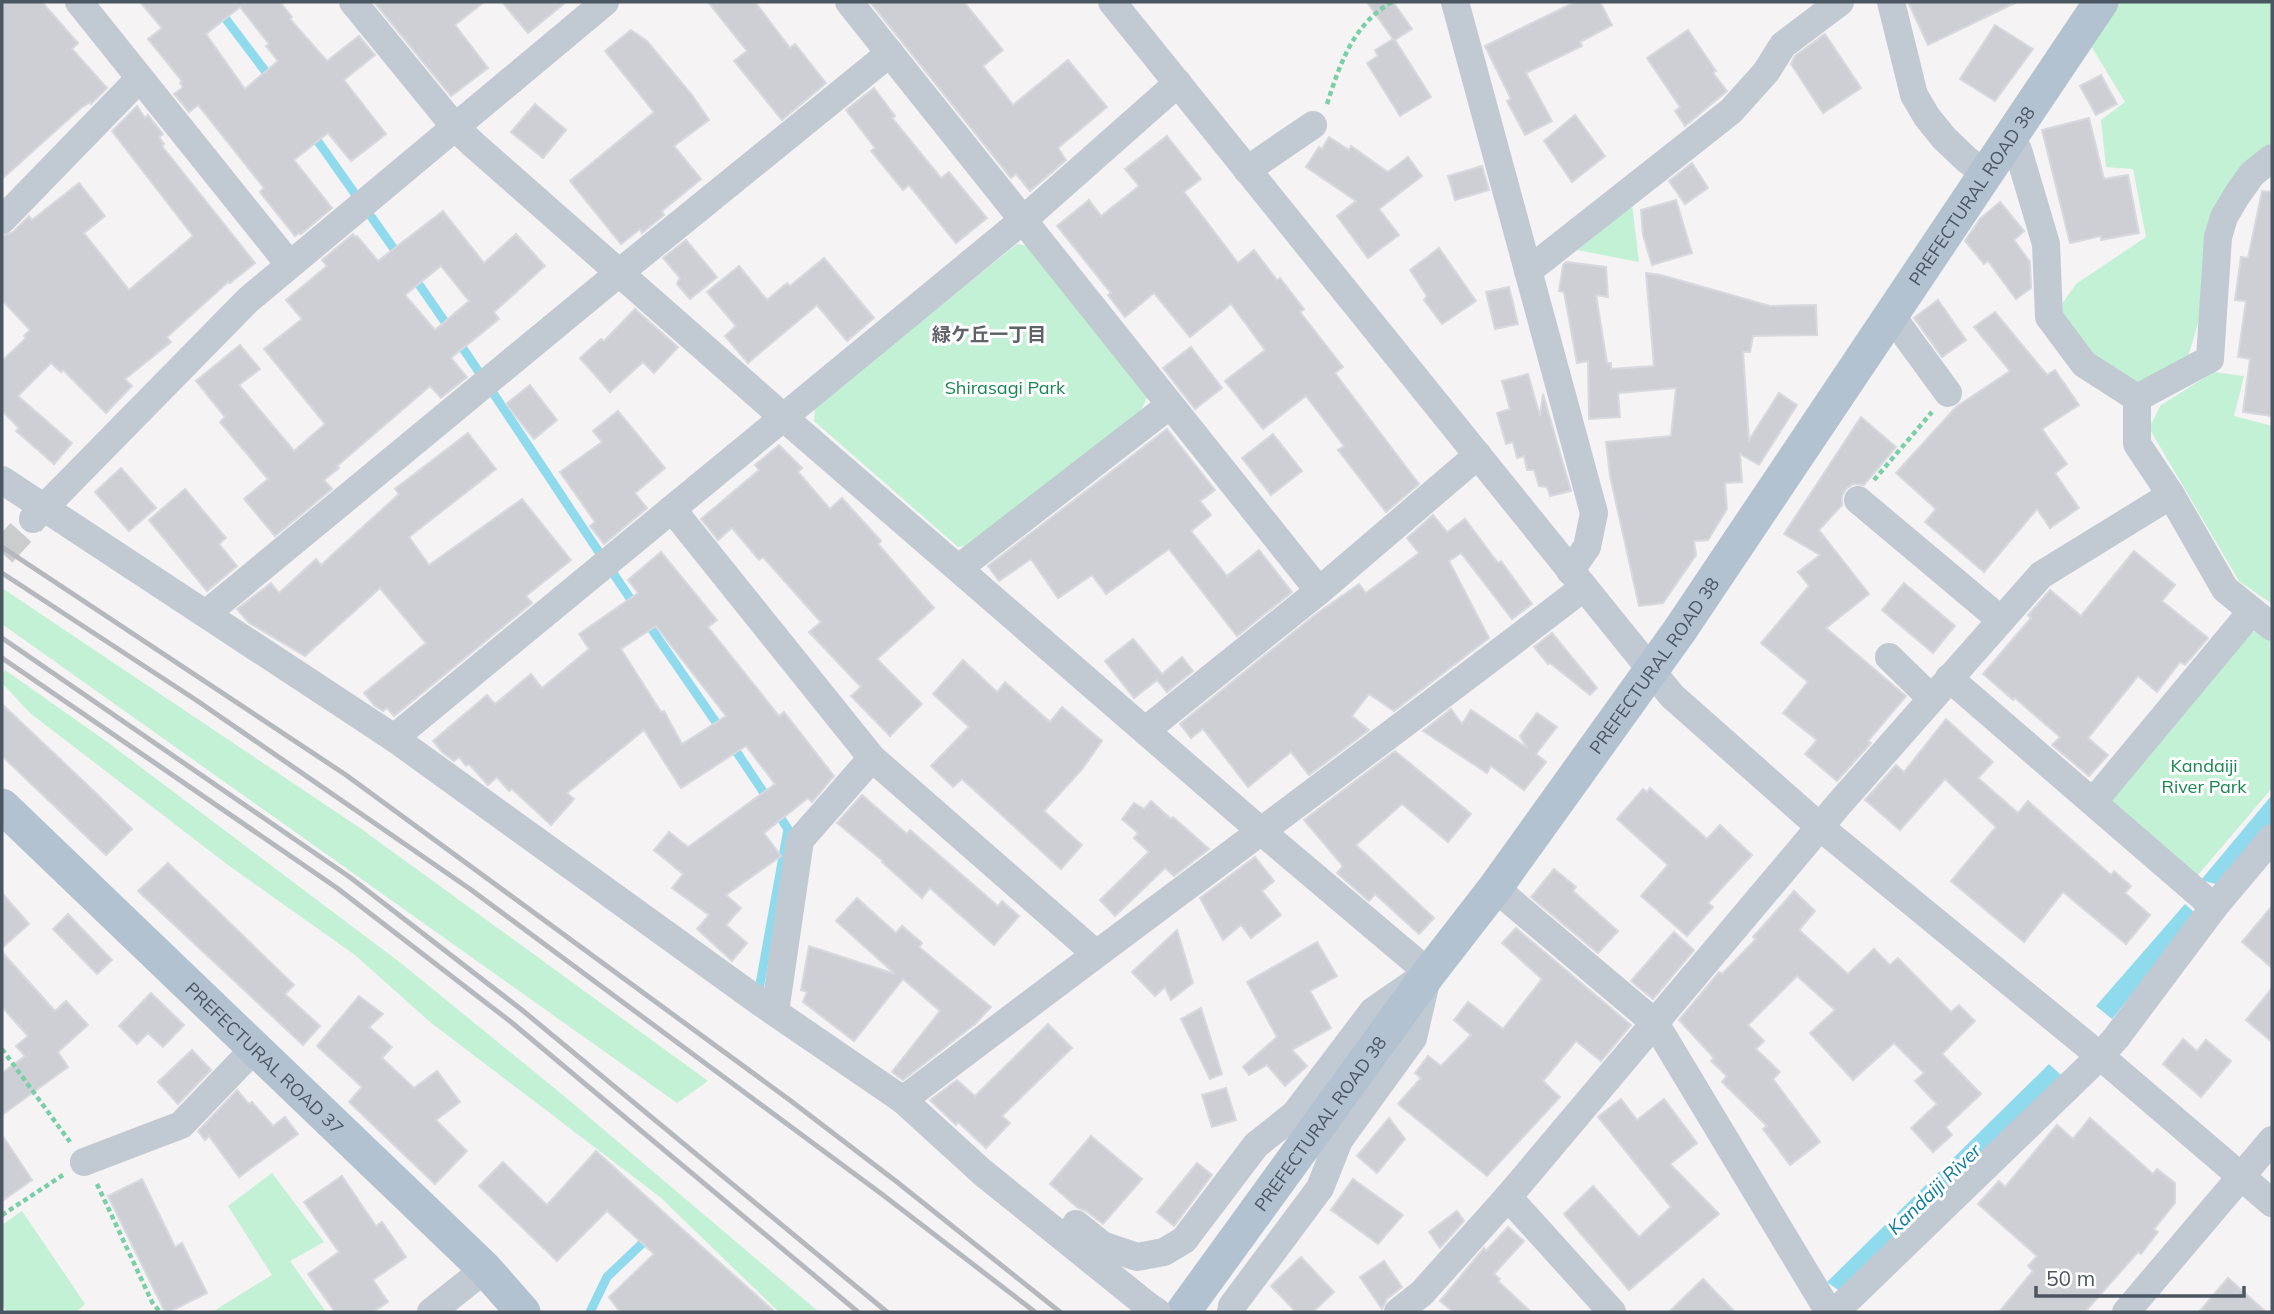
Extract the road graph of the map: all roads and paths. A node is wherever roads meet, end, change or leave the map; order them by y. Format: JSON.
{"nodes":[{"id":1,"x":79,"y":2,"type":"edge"},
{"id":2,"x":354,"y":2,"type":"edge"},
{"id":3,"x":603,"y":2,"type":"edge"},
{"id":4,"x":849,"y":2,"type":"edge"},
{"id":5,"x":1112,"y":2,"type":"edge"},
{"id":6,"x":1392,"y":2,"type":"edge"},
{"id":7,"x":1455,"y":2,"type":"edge"},
{"id":8,"x":1840,"y":2,"type":"edge"},
{"id":9,"x":1891,"y":2,"type":"edge"},
{"id":10,"x":2101,"y":2,"type":"edge"},
{"id":11,"x":890,"y":53,"type":"junction"},
{"id":12,"x":139,"y":79,"type":"junction"},
{"id":13,"x":1178,"y":83,"type":"junction"},
{"id":14,"x":1313,"y":125,"type":"joint"},
{"id":15,"x":455,"y":127,"type":"junction"},
{"id":16,"x":2006,"y":142,"type":"junction"},
{"id":17,"x":2272,"y":158,"type":"edge"},
{"id":18,"x":1247,"y":170,"type":"junction"},
{"id":19,"x":1985,"y":173,"type":"junction"},
{"id":20,"x":2,"y":220,"type":"edge"},
{"id":21,"x":1023,"y":220,"type":"junction"},
{"id":22,"x":289,"y":264,"type":"junction"},
{"id":23,"x":1528,"y":271,"type":"junction"},
{"id":24,"x":619,"y":273,"type":"junction"},
{"id":25,"x":1891,"y":315,"type":"junction"},
{"id":26,"x":1948,"y":393,"type":"joint"},
{"id":27,"x":2137,"y":398,"type":"junction"},
{"id":28,"x":1170,"y":405,"type":"junction"},
{"id":29,"x":783,"y":417,"type":"junction"},
{"id":30,"x":1478,"y":456,"type":"junction"},
{"id":31,"x":2,"y":480,"type":"edge"},
{"id":32,"x":2171,"y":495,"type":"junction"},
{"id":33,"x":1857,"y":500,"type":"joint"},
{"id":34,"x":671,"y":509,"type":"junction"},
{"id":35,"x":38,"y":512,"type":"junction"},
{"id":36,"x":959,"y":568,"type":"junction"},
{"id":37,"x":1577,"y":579,"type":"junction"},
{"id":38,"x":1319,"y":591,"type":"junction"},
{"id":39,"x":206,"y":613,"type":"junction"},
{"id":40,"x":2262,"y":619,"type":"edge"},
{"id":41,"x":2001,"y":620,"type":"junction"},
{"id":42,"x":1889,"y":657,"type":"dead end"},
{"id":43,"x":1650,"y":671,"type":"junction"},
{"id":44,"x":1940,"y":688,"type":"junction"},
{"id":45,"x":1146,"y":730,"type":"junction"},
{"id":46,"x":394,"y":738,"type":"junction"},
{"id":47,"x":872,"y":758,"type":"junction"},
{"id":48,"x":2093,"y":802,"type":"junction"},
{"id":49,"x":2,"y":806,"type":"edge"},
{"id":50,"x":1820,"y":827,"type":"junction"},
{"id":51,"x":1262,"y":832,"type":"junction"},
{"id":52,"x":2272,"y":838,"type":"edge"},
{"id":53,"x":1495,"y":888,"type":"junction"},
{"id":54,"x":2207,"y":900,"type":"junction"},
{"id":55,"x":1095,"y":953,"type":"junction"},
{"id":56,"x":1429,"y":973,"type":"junction"},
{"id":57,"x":775,"y":1012,"type":"junction"},
{"id":58,"x":1655,"y":1023,"type":"junction"},
{"id":59,"x":2,"y":1049,"type":"edge"},
{"id":60,"x":254,"y":1049,"type":"junction"},
{"id":61,"x":2100,"y":1056,"type":"junction"},
{"id":62,"x":903,"y":1100,"type":"junction"},
{"id":63,"x":2272,"y":1140,"type":"edge"},
{"id":64,"x":84,"y":1162,"type":"junction"},
{"id":65,"x":982,"y":1172,"type":"junction"},
{"id":66,"x":2241,"y":1177,"type":"junction"},
{"id":67,"x":1508,"y":1197,"type":"junction"},
{"id":68,"x":2272,"y":1203,"type":"edge"},
{"id":69,"x":2,"y":1215,"type":"edge"},
{"id":70,"x":485,"y":1269,"type":"junction"},
{"id":71,"x":1153,"y":1309,"type":"edge"},
{"id":72,"x":2133,"y":1310,"type":"edge"},
{"id":73,"x":160,"y":1312,"type":"edge"},
{"id":74,"x":430,"y":1312,"type":"edge"},
{"id":75,"x":523,"y":1312,"type":"edge"},
{"id":76,"x":1183,"y":1312,"type":"edge"},
{"id":77,"x":1231,"y":1312,"type":"edge"},
{"id":78,"x":1398,"y":1312,"type":"edge"},
{"id":79,"x":1612,"y":1312,"type":"edge"},
{"id":80,"x":1829,"y":1312,"type":"edge"},
{"id":81,"x":1835,"y":1312,"type":"edge"}],
"edges":[{"from":1,"to":12,"type":"street"},
{"from":2,"to":15,"type":"street"},
{"from":3,"to":15,"type":"street"},
{"from":4,"to":11,"type":"street"},
{"from":5,"to":13,"type":"street"},
{"from":6,"to":14,"type":"path"},
{"from":7,"to":23,"type":"street"},
{"from":8,"to":23,"type":"street"},
{"from":9,"to":19,"type":"street"},
{"from":10,"to":16,"type":"main road","name":"PREFECTURAL ROAD 38"},
{"from":11,"to":21,"type":"street"},
{"from":11,"to":24,"type":"street"},
{"from":12,"to":20,"type":"street"},
{"from":12,"to":22,"type":"street"},
{"from":13,"to":18,"type":"street"},
{"from":13,"to":21,"type":"street"},
{"from":14,"to":18,"type":"street"},
{"from":15,"to":22,"type":"street"},
{"from":15,"to":24,"type":"street"},
{"from":16,"to":19,"type":"main road","name":"PREFECTURAL ROAD 38"},
{"from":16,"to":27,"type":"street"},
{"from":17,"to":27,"type":"street"},
{"from":18,"to":30,"type":"street"},
{"from":19,"to":25,"type":"main road","name":"PREFECTURAL ROAD 38"},
{"from":21,"to":28,"type":"street"},
{"from":21,"to":29,"type":"street"},
{"from":22,"to":35,"type":"street"},
{"from":23,"to":37,"type":"street"},
{"from":24,"to":29,"type":"street"},
{"from":24,"to":39,"type":"street"},
{"from":25,"to":26,"type":"street"},
{"from":25,"to":43,"type":"main road","name":"PREFECTURAL ROAD 38"},
{"from":26,"to":33,"type":"path"},
{"from":27,"to":32,"type":"street"},
{"from":28,"to":36,"type":"street"},
{"from":28,"to":38,"type":"street"},
{"from":29,"to":34,"type":"street"},
{"from":29,"to":36,"type":"street"},
{"from":30,"to":37,"type":"street"},
{"from":30,"to":38,"type":"street"},
{"from":31,"to":35,"type":"street"},
{"from":32,"to":40,"type":"street"},
{"from":32,"to":41,"type":"street"},
{"from":33,"to":41,"type":"street"},
{"from":34,"to":46,"type":"street"},
{"from":34,"to":47,"type":"street"},
{"from":35,"to":39,"type":"street"},
{"from":36,"to":45,"type":"street"},
{"from":37,"to":43,"type":"street"},
{"from":37,"to":51,"type":"street"},
{"from":38,"to":45,"type":"street"},
{"from":39,"to":46,"type":"street"},
{"from":40,"to":48,"type":"street"},
{"from":41,"to":44,"type":"street"},
{"from":42,"to":44,"type":"street"},
{"from":43,"to":50,"type":"street"},
{"from":43,"to":53,"type":"main road","name":"PREFECTURAL ROAD 38"},
{"from":44,"to":48,"type":"street"},
{"from":44,"to":50,"type":"street"},
{"from":45,"to":51,"type":"street"},
{"from":46,"to":57,"type":"street"},
{"from":47,"to":55,"type":"street"},
{"from":47,"to":57,"type":"street"},
{"from":48,"to":54,"type":"street"},
{"from":49,"to":60,"type":"main road","name":"PREFECTURAL ROAD 37"},
{"from":50,"to":58,"type":"street"},
{"from":50,"to":61,"type":"street"},
{"from":51,"to":55,"type":"street"},
{"from":51,"to":56,"type":"street"},
{"from":52,"to":54,"type":"street"},
{"from":53,"to":56,"type":"main road","name":"PREFECTURAL ROAD 38"},
{"from":53,"to":58,"type":"street"},
{"from":54,"to":61,"type":"street"},
{"from":55,"to":62,"type":"street"},
{"from":56,"to":65,"type":"street"},
{"from":56,"to":76,"type":"main road","name":"PREFECTURAL ROAD 38"},
{"from":56,"to":77,"type":"street"},
{"from":57,"to":62,"type":"street"},
{"from":58,"to":67,"type":"street"},
{"from":58,"to":80,"type":"street"},
{"from":59,"to":64,"type":"path"},
{"from":60,"to":64,"type":"street"},
{"from":60,"to":70,"type":"main road","name":"PREFECTURAL ROAD 37"},
{"from":61,"to":66,"type":"street"},
{"from":61,"to":81,"type":"street"},
{"from":62,"to":65,"type":"street"},
{"from":63,"to":66,"type":"street"},
{"from":64,"to":69,"type":"path"},
{"from":64,"to":73,"type":"path"},
{"from":65,"to":71,"type":"street"},
{"from":66,"to":68,"type":"street"},
{"from":66,"to":72,"type":"street"},
{"from":67,"to":78,"type":"street"},
{"from":67,"to":79,"type":"street"},
{"from":70,"to":74,"type":"street"},
{"from":70,"to":75,"type":"main road","name":"PREFECTURAL ROAD 37"}]}
